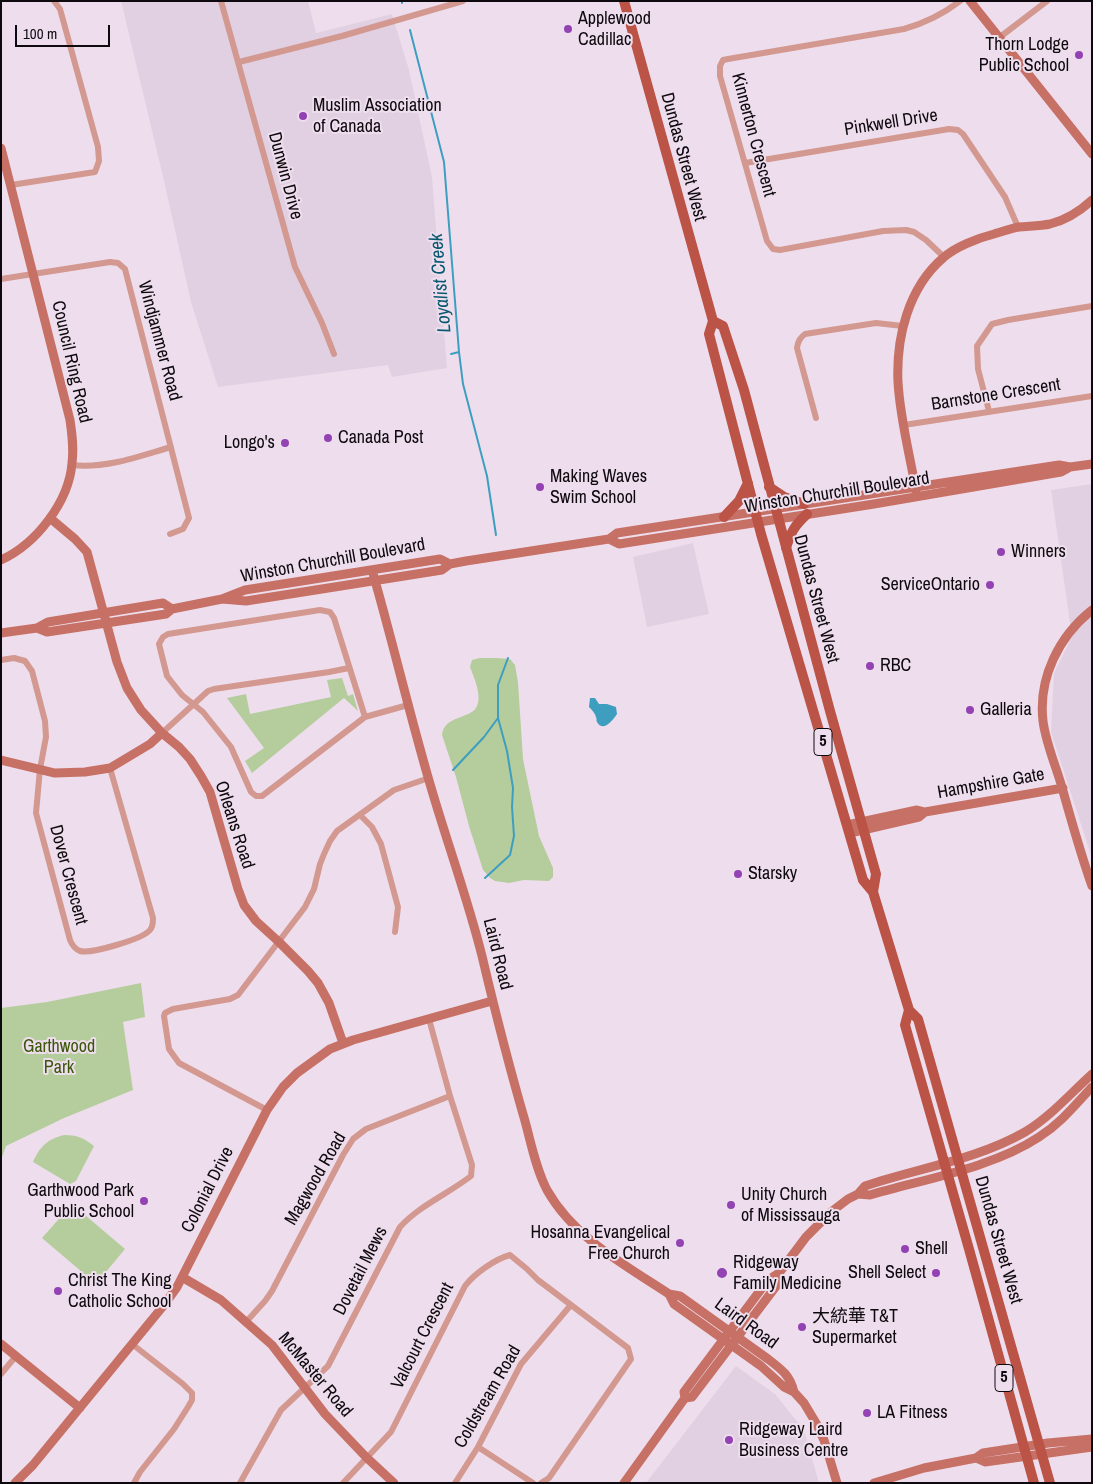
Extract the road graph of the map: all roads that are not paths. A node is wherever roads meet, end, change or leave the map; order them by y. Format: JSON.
{"nodes":[{"id":1,"x":54,"y":1,"type":"edge"},
{"id":2,"x":221,"y":1,"type":"edge"},
{"id":3,"x":463,"y":1,"type":"edge"},
{"id":4,"x":624,"y":1,"type":"edge"},
{"id":5,"x":960,"y":1,"type":"edge"},
{"id":6,"x":970,"y":1,"type":"edge"},
{"id":7,"x":1047,"y":1,"type":"edge"},
{"id":8,"x":1000,"y":38,"type":"junction"},
{"id":9,"x":239,"y":62,"type":"junction"},
{"id":10,"x":1,"y":148,"type":"edge"},
{"id":11,"x":1092,"y":154,"type":"edge"},
{"id":12,"x":745,"y":163,"type":"junction"},
{"id":13,"x":11,"y":186,"type":"junction"},
{"id":14,"x":1092,"y":200,"type":"edge"},
{"id":15,"x":1018,"y":227,"type":"junction"},
{"id":16,"x":944,"y":257,"type":"junction"},
{"id":17,"x":33,"y":274,"type":"junction"},
{"id":18,"x":1,"y":279,"type":"edge"},
{"id":19,"x":1092,"y":306,"type":"edge"},
{"id":20,"x":713,"y":321,"type":"junction"},
{"id":21,"x":903,"y":326,"type":"junction"},
{"id":22,"x":334,"y":354,"type":"dead end"},
{"id":23,"x":1092,"y":396,"type":"edge"},
{"id":24,"x":989,"y":411,"type":"junction"},
{"id":25,"x":816,"y":418,"type":"dead end"},
{"id":26,"x":904,"y":425,"type":"junction"},
{"id":27,"x":171,"y":447,"type":"junction"},
{"id":28,"x":1092,"y":464,"type":"edge"},
{"id":29,"x":72,"y":465,"type":"junction"},
{"id":30,"x":1070,"y":467,"type":"junction"},
{"id":31,"x":748,"y":483,"type":"junction"},
{"id":32,"x":916,"y":486,"type":"junction"},
{"id":33,"x":769,"y":487,"type":"junction"},
{"id":34,"x":918,"y":496,"type":"junction"},
{"id":35,"x":805,"y":509,"type":"junction"},
{"id":36,"x":777,"y":514,"type":"junction"},
{"id":37,"x":724,"y":517,"type":"junction"},
{"id":38,"x":757,"y":517,"type":"junction"},
{"id":39,"x":50,"y":518,"type":"junction"},
{"id":40,"x":170,"y":534,"type":"dead end"},
{"id":41,"x":609,"y":539,"type":"junction"},
{"id":42,"x":786,"y":549,"type":"junction"},
{"id":43,"x":1,"y":560,"type":"edge"},
{"id":44,"x":450,"y":564,"type":"junction"},
{"id":45,"x":372,"y":570,"type":"junction"},
{"id":46,"x":375,"y":580,"type":"junction"},
{"id":47,"x":222,"y":600,"type":"junction"},
{"id":48,"x":172,"y":609,"type":"junction"},
{"id":49,"x":1092,"y":610,"type":"edge"},
{"id":50,"x":104,"y":612,"type":"junction"},
{"id":51,"x":107,"y":624,"type":"junction"},
{"id":52,"x":37,"y":628,"type":"junction"},
{"id":53,"x":1,"y":634,"type":"edge"},
{"id":54,"x":1,"y":660,"type":"edge"},
{"id":55,"x":349,"y":668,"type":"junction"},
{"id":56,"x":194,"y":705,"type":"junction"},
{"id":57,"x":408,"y":705,"type":"junction"},
{"id":58,"x":365,"y":717,"type":"junction"},
{"id":59,"x":162,"y":733,"type":"junction"},
{"id":60,"x":1,"y":760,"type":"edge"},
{"id":61,"x":110,"y":768,"type":"junction"},
{"id":62,"x":40,"y":769,"type":"junction"},
{"id":63,"x":428,"y":778,"type":"junction"},
{"id":64,"x":1062,"y":788,"type":"junction"},
{"id":65,"x":360,"y":815,"type":"junction"},
{"id":66,"x":863,"y":826,"type":"junction"},
{"id":67,"x":849,"y":829,"type":"junction"},
{"id":68,"x":1092,"y":886,"type":"edge"},
{"id":69,"x":873,"y":892,"type":"junction"},
{"id":70,"x":395,"y":932,"type":"dead end"},
{"id":71,"x":279,"y":942,"type":"junction"},
{"id":72,"x":492,"y":1001,"type":"junction"},
{"id":73,"x":429,"y":1019,"type":"junction"},
{"id":74,"x":343,"y":1043,"type":"junction"},
{"id":75,"x":1092,"y":1074,"type":"edge"},
{"id":76,"x":1092,"y":1087,"type":"edge"},
{"id":77,"x":450,"y":1096,"type":"junction"},
{"id":78,"x":268,"y":1110,"type":"junction"},
{"id":79,"x":951,"y":1161,"type":"junction"},
{"id":80,"x":954,"y":1172,"type":"junction"},
{"id":81,"x":858,"y":1194,"type":"junction"},
{"id":82,"x":779,"y":1273,"type":"junction"},
{"id":83,"x":182,"y":1277,"type":"junction"},
{"id":84,"x":570,"y":1306,"type":"junction"},
{"id":85,"x":246,"y":1322,"type":"junction"},
{"id":86,"x":727,"y":1335,"type":"junction"},
{"id":87,"x":738,"y":1337,"type":"junction"},
{"id":88,"x":1,"y":1344,"type":"edge"},
{"id":89,"x":132,"y":1344,"type":"junction"},
{"id":90,"x":732,"y":1345,"type":"junction"},
{"id":91,"x":16,"y":1356,"type":"junction"},
{"id":92,"x":1,"y":1374,"type":"edge"},
{"id":93,"x":305,"y":1388,"type":"junction"},
{"id":94,"x":794,"y":1392,"type":"junction"},
{"id":95,"x":685,"y":1398,"type":"junction"},
{"id":96,"x":80,"y":1408,"type":"junction"},
{"id":97,"x":1092,"y":1439,"type":"edge"},
{"id":98,"x":478,"y":1447,"type":"junction"},
{"id":99,"x":1092,"y":1447,"type":"edge"},
{"id":100,"x":1032,"y":1450,"type":"junction"},
{"id":101,"x":366,"y":1457,"type":"junction"},
{"id":102,"x":15,"y":1483,"type":"edge"},
{"id":103,"x":134,"y":1483,"type":"edge"},
{"id":104,"x":240,"y":1483,"type":"edge"},
{"id":105,"x":343,"y":1483,"type":"edge"},
{"id":106,"x":394,"y":1483,"type":"edge"},
{"id":107,"x":454,"y":1483,"type":"edge"},
{"id":108,"x":533,"y":1483,"type":"edge"},
{"id":109,"x":540,"y":1483,"type":"edge"},
{"id":110,"x":624,"y":1483,"type":"edge"},
{"id":111,"x":837,"y":1483,"type":"edge"},
{"id":112,"x":874,"y":1483,"type":"edge"},
{"id":113,"x":1034,"y":1483,"type":"edge"},
{"id":114,"x":1050,"y":1483,"type":"edge"}],
"edges":[{"from":1,"to":13,"type":"street"},
{"from":2,"to":9,"type":"street","name":"Dunwin Drive"},
{"from":3,"to":9,"type":"street"},
{"from":4,"to":20,"type":"main road","name":"Dundas Street West"},
{"from":5,"to":12,"type":"street","name":"Kinnerton Crescent"},
{"from":6,"to":8,"type":"street"},
{"from":7,"to":8,"type":"street"},
{"from":8,"to":11,"type":"street"},
{"from":9,"to":22,"type":"street","name":"Dunwin Drive"},
{"from":10,"to":13,"type":"street","name":"Council Ring Road"},
{"from":12,"to":15,"type":"street","name":"Pinkwell Drive"},
{"from":12,"to":16,"type":"street","name":"Kinnerton Crescent"},
{"from":13,"to":17,"type":"street","name":"Council Ring Road"},
{"from":14,"to":15,"type":"street"},
{"from":15,"to":16,"type":"street"},
{"from":16,"to":21,"type":"street"},
{"from":17,"to":18,"type":"street","name":"Windjammer Road"},
{"from":17,"to":27,"type":"street","name":"Windjammer Road"},
{"from":17,"to":29,"type":"street","name":"Council Ring Road"},
{"from":19,"to":24,"type":"street"},
{"from":20,"to":31,"type":"main road","name":"Dundas Street West"},
{"from":20,"to":33,"type":"main road","name":"Dundas Street West"},
{"from":21,"to":25,"type":"street"},
{"from":21,"to":26,"type":"street"},
{"from":23,"to":24,"type":"street","name":"Barnstone Crescent"},
{"from":24,"to":26,"type":"street","name":"Barnstone Crescent"},
{"from":26,"to":32,"type":"street"},
{"from":27,"to":29,"type":"street"},
{"from":27,"to":40,"type":"street","name":"Windjammer Road"},
{"from":28,"to":30,"type":"street","name":"Winston Churchill Boulevard"},
{"from":29,"to":39,"type":"street","name":"Council Ring Road"},
{"from":30,"to":32,"type":"street","name":"Winston Churchill Boulevard"},
{"from":30,"to":34,"type":"street","name":"Winston Churchill Boulevard"},
{"from":31,"to":37,"type":"main road"},
{"from":31,"to":38,"type":"main road","name":"Dundas Street West"},
{"from":32,"to":34,"type":"street"},
{"from":32,"to":35,"type":"street","name":"Winston Churchill Boulevard"},
{"from":33,"to":35,"type":"main road"},
{"from":33,"to":36,"type":"main road","name":"Dundas Street West"},
{"from":34,"to":35,"type":"street","name":"Winston Churchill Boulevard"},
{"from":35,"to":36,"type":"street","name":"Winston Churchill Boulevard"},
{"from":35,"to":42,"type":"main road"},
{"from":36,"to":38,"type":"street","name":"Winston Churchill Boulevard"},
{"from":36,"to":42,"type":"main road","name":"Dundas Street West","number":"5"},
{"from":37,"to":38,"type":"street","name":"Winston Churchill Boulevard"},
{"from":37,"to":41,"type":"street","name":"Winston Churchill Boulevard"},
{"from":38,"to":41,"type":"street","name":"Winston Churchill Boulevard"},
{"from":38,"to":67,"type":"main road","name":"Dundas Street West","number":"5"},
{"from":39,"to":43,"type":"street","name":"Council Ring Road"},
{"from":39,"to":50,"type":"street","name":"Orleans Road"},
{"from":41,"to":44,"type":"street","name":"Winston Churchill Boulevard"},
{"from":42,"to":66,"type":"main road","name":"Dundas Street West","number":"5"},
{"from":44,"to":45,"type":"street","name":"Winston Churchill Boulevard"},
{"from":44,"to":46,"type":"street","name":"Winston Churchill Boulevard"},
{"from":45,"to":46,"type":"street","name":"Laird Road"},
{"from":45,"to":47,"type":"street","name":"Winston Churchill Boulevard"},
{"from":46,"to":47,"type":"street","name":"Winston Churchill Boulevard"},
{"from":46,"to":57,"type":"street","name":"Laird Road"},
{"from":47,"to":48,"type":"street","name":"Winston Churchill Boulevard"},
{"from":48,"to":50,"type":"street","name":"Winston Churchill Boulevard"},
{"from":48,"to":51,"type":"street","name":"Winston Churchill Boulevard"},
{"from":49,"to":64,"type":"street"},
{"from":50,"to":51,"type":"street","name":"Orleans Road"},
{"from":50,"to":52,"type":"street","name":"Winston Churchill Boulevard"},
{"from":51,"to":52,"type":"street","name":"Winston Churchill Boulevard"},
{"from":51,"to":59,"type":"street","name":"Orleans Road"},
{"from":52,"to":53,"type":"street","name":"Winston Churchill Boulevard"},
{"from":54,"to":62,"type":"street"},
{"from":55,"to":56,"type":"street"},
{"from":55,"to":56,"type":"street"},
{"from":55,"to":58,"type":"street"},
{"from":56,"to":58,"type":"street"},
{"from":56,"to":59,"type":"street"},
{"from":57,"to":58,"type":"street"},
{"from":57,"to":63,"type":"street","name":"Laird Road"},
{"from":59,"to":61,"type":"street"},
{"from":59,"to":71,"type":"street","name":"Orleans Road"},
{"from":60,"to":62,"type":"street"},
{"from":61,"to":62,"type":"street"},
{"from":61,"to":62,"type":"street","name":"Dover Crescent"},
{"from":63,"to":65,"type":"street"},
{"from":63,"to":72,"type":"street","name":"Laird Road"},
{"from":64,"to":66,"type":"street","name":"Hampshire Gate"},
{"from":64,"to":68,"type":"street"},
{"from":65,"to":70,"type":"street"},
{"from":65,"to":71,"type":"street"},
{"from":66,"to":67,"type":"street","name":"Hampshire Gate"},
{"from":66,"to":69,"type":"main road","name":"Dundas Street West","number":"5"},
{"from":67,"to":69,"type":"main road","name":"Dundas Street West","number":"5"},
{"from":69,"to":79,"type":"main road","name":"Dundas Street West","number":"5"},
{"from":71,"to":74,"type":"street","name":"Orleans Road"},
{"from":71,"to":78,"type":"street"},
{"from":72,"to":73,"type":"street","name":"Colonial Drive"},
{"from":72,"to":86,"type":"street","name":"Laird Road"},
{"from":73,"to":74,"type":"street","name":"Colonial Drive"},
{"from":73,"to":77,"type":"street","name":"Dovetail Mews"},
{"from":74,"to":78,"type":"street","name":"Colonial Drive"},
{"from":75,"to":79,"type":"street"},
{"from":76,"to":80,"type":"street"},
{"from":77,"to":85,"type":"street","name":"Magwood Road"},
{"from":77,"to":93,"type":"street","name":"Dovetail Mews"},
{"from":78,"to":83,"type":"street","name":"Colonial Drive"},
{"from":79,"to":80,"type":"main road","name":"Dundas Street West","number":"5"},
{"from":79,"to":81,"type":"street"},
{"from":80,"to":81,"type":"street"},
{"from":80,"to":100,"type":"main road","name":"Dundas Street West","number":"5"},
{"from":80,"to":100,"type":"main road","name":"Dundas Street West","number":"5"},
{"from":81,"to":82,"type":"street"},
{"from":82,"to":86,"type":"street"},
{"from":82,"to":87,"type":"street"},
{"from":83,"to":85,"type":"street","name":"McMaster Road"},
{"from":83,"to":89,"type":"street","name":"Colonial Drive"},
{"from":84,"to":98,"type":"street","name":"Coldstream Road"},
{"from":84,"to":101,"type":"street","name":"Valcourt Crescent"},
{"from":84,"to":109,"type":"street","name":"Valcourt Crescent"},
{"from":85,"to":93,"type":"street","name":"McMaster Road"},
{"from":86,"to":87,"type":"street","name":"Laird Road"},
{"from":86,"to":90,"type":"street","name":"Laird Road"},
{"from":86,"to":95,"type":"street"},
{"from":87,"to":90,"type":"street"},
{"from":87,"to":94,"type":"street","name":"Laird Road"},
{"from":88,"to":91,"type":"street"},
{"from":89,"to":96,"type":"street","name":"Colonial Drive"},
{"from":89,"to":103,"type":"street"},
{"from":90,"to":94,"type":"street","name":"Laird Road"},
{"from":90,"to":95,"type":"street"},
{"from":91,"to":92,"type":"street"},
{"from":91,"to":96,"type":"street"},
{"from":93,"to":101,"type":"street","name":"McMaster Road"},
{"from":93,"to":104,"type":"street","name":"Dovetail Mews"},
{"from":94,"to":111,"type":"street","name":"Laird Road"},
{"from":95,"to":110,"type":"street"},
{"from":96,"to":102,"type":"street","name":"Colonial Drive"},
{"from":97,"to":100,"type":"street"},
{"from":98,"to":107,"type":"street","name":"Coldstream Road"},
{"from":98,"to":108,"type":"street"},
{"from":99,"to":100,"type":"street"},
{"from":100,"to":112,"type":"street"},
{"from":100,"to":113,"type":"main road","name":"Dundas Street West","number":"5"},
{"from":100,"to":114,"type":"main road","name":"Dundas Street West","number":"5"},
{"from":101,"to":105,"type":"street"},
{"from":101,"to":106,"type":"street","name":"McMaster Road"}]}
